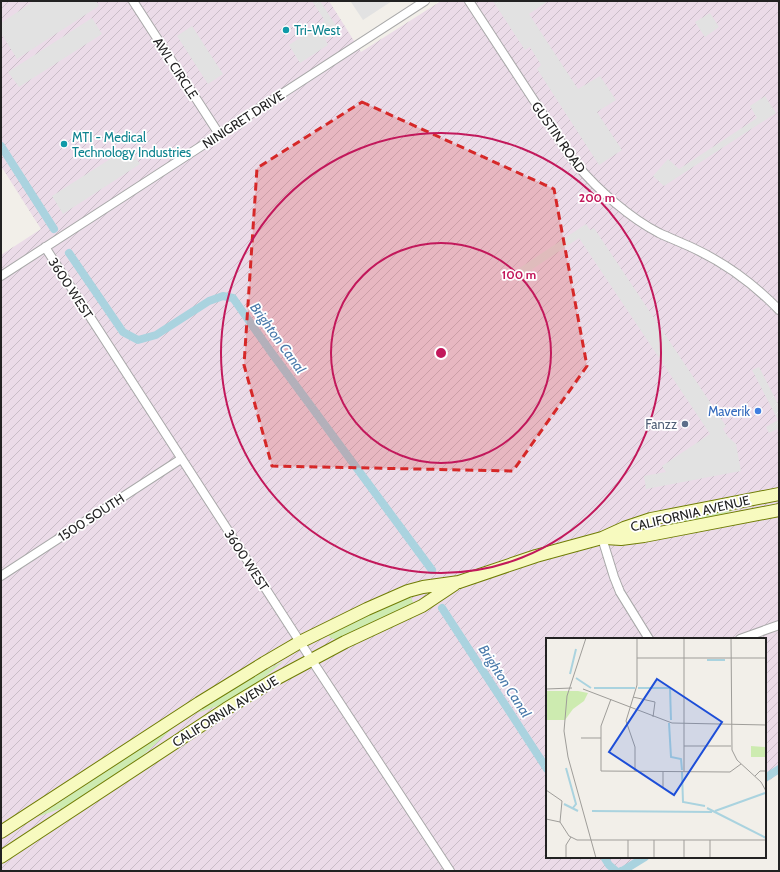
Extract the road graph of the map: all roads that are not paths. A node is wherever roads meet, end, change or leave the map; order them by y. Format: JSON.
{"nodes":[{"id":1,"x":133,"y":1,"type":"edge"},
{"id":2,"x":425,"y":1,"type":"edge"},
{"id":3,"x":468,"y":1,"type":"edge"},
{"id":4,"x":219,"y":134,"type":"junction"},
{"id":5,"x":44,"y":248,"type":"junction"},
{"id":6,"x":1,"y":276,"type":"edge"},
{"id":7,"x":779,"y":310,"type":"edge"},
{"id":8,"x":182,"y":459,"type":"junction"},
{"id":9,"x":779,"y":494,"type":"edge"},
{"id":10,"x":779,"y":510,"type":"edge"},
{"id":11,"x":602,"y":538,"type":"junction"},
{"id":12,"x":1,"y":576,"type":"edge"},
{"id":13,"x":459,"y":582,"type":"junction"},
{"id":14,"x":779,"y":625,"type":"edge"},
{"id":15,"x":648,"y":638,"type":"edge"},
{"id":16,"x":743,"y":638,"type":"edge"},
{"id":17,"x":300,"y":642,"type":"junction"},
{"id":18,"x":311,"y":659,"type":"junction"},
{"id":19,"x":184,"y":713,"type":"junction"},
{"id":20,"x":195,"y":730,"type":"junction"},
{"id":21,"x":24,"y":818,"type":"junction"},
{"id":22,"x":1,"y":832,"type":"edge"},
{"id":23,"x":35,"y":835,"type":"junction"},
{"id":24,"x":1,"y":857,"type":"edge"},
{"id":25,"x":450,"y":871,"type":"edge"}],
"edges":[{"from":1,"to":4,"type":"street","name":"AWL CIRCLE"},
{"from":2,"to":4,"type":"street","name":"NINIGRET DRIVE"},
{"from":3,"to":7,"type":"street","name":"GUSTIN ROAD"},
{"from":4,"to":5,"type":"street","name":"NINIGRET DRIVE"},
{"from":5,"to":6,"type":"street","name":"NINIGRET DRIVE"},
{"from":5,"to":8,"type":"street","name":"3600 WEST"},
{"from":8,"to":12,"type":"street","name":"1500 SOUTH"},
{"from":8,"to":17,"type":"street","name":"3600 WEST"},
{"from":9,"to":11,"type":"main road","name":"CALIFORNIA AVENUE"},
{"from":10,"to":11,"type":"main road","name":"CALIFORNIA AVENUE"},
{"from":11,"to":13,"type":"main road","name":"CALIFORNIA AVENUE"},
{"from":11,"to":15,"type":"street"},
{"from":13,"to":17,"type":"main road","name":"CALIFORNIA AVENUE"},
{"from":13,"to":18,"type":"main road","name":"CALIFORNIA AVENUE"},
{"from":14,"to":16,"type":"street"},
{"from":17,"to":18,"type":"street","name":"3600 WEST"},
{"from":17,"to":19,"type":"main road","name":"CALIFORNIA AVENUE"},
{"from":18,"to":20,"type":"main road","name":"CALIFORNIA AVENUE"},
{"from":18,"to":25,"type":"street","name":"3600 WEST"},
{"from":19,"to":20,"type":"main road"},
{"from":19,"to":21,"type":"main road","name":"CALIFORNIA AVENUE"},
{"from":20,"to":23,"type":"main road","name":"CALIFORNIA AVENUE"},
{"from":21,"to":22,"type":"main road","name":"CALIFORNIA AVENUE"},
{"from":21,"to":23,"type":"main road"},
{"from":23,"to":24,"type":"main road","name":"CALIFORNIA AVENUE"}]}
